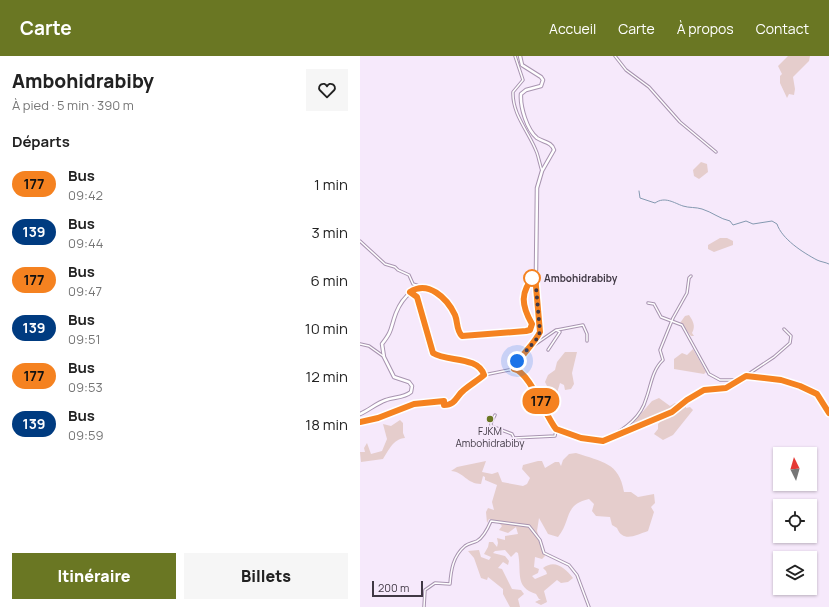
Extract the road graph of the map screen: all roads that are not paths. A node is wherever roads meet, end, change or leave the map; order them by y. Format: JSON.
{"nodes":[{"id":1,"x":515,"y":56,"type":"edge"},
{"id":2,"x":520,"y":56,"type":"edge"},
{"id":3,"x":615,"y":56,"type":"edge"},
{"id":4,"x":716,"y":152,"type":"dead end"},
{"id":5,"x":542,"y":171,"type":"junction"},
{"id":6,"x":360,"y":241,"type":"edge"},
{"id":7,"x":535,"y":275,"type":"junction"},
{"id":8,"x":691,"y":276,"type":"dead end"},
{"id":9,"x":422,"y":287,"type":"junction"},
{"id":10,"x":410,"y":292,"type":"junction"},
{"id":11,"x":648,"y":303,"type":"dead end"},
{"id":12,"x":673,"y":321,"type":"junction"},
{"id":13,"x":784,"y":329,"type":"dead end"},
{"id":14,"x":556,"y":330,"type":"junction"},
{"id":15,"x":587,"y":341,"type":"dead end"},
{"id":16,"x":360,"y":344,"type":"edge"},
{"id":17,"x":527,"y":350,"type":"junction"},
{"id":18,"x":548,"y":350,"type":"dead end"},
{"id":19,"x":384,"y":357,"type":"junction"},
{"id":20,"x":514,"y":369,"type":"junction"},
{"id":21,"x":484,"y":375,"type":"junction"},
{"id":22,"x":746,"y":376,"type":"junction"},
{"id":23,"x":738,"y":380,"type":"junction"},
{"id":24,"x":829,"y":413,"type":"edge"},
{"id":25,"x":360,"y":414,"type":"edge"},
{"id":26,"x":495,"y":415,"type":"dead end"},
{"id":27,"x":360,"y":422,"type":"edge"},
{"id":28,"x":556,"y":429,"type":"junction"},
{"id":29,"x":607,"y":439,"type":"junction"},
{"id":30,"x":424,"y":607,"type":"edge"},
{"id":31,"x":589,"y":607,"type":"edge"}],
"edges":[{"from":1,"to":5,"type":"street"},
{"from":2,"to":5,"type":"main road"},
{"from":3,"to":4,"type":"street"},
{"from":5,"to":7,"type":"main road"},
{"from":6,"to":9,"type":"street"},
{"from":7,"to":9,"type":"main road"},
{"from":7,"to":17,"type":"street"},
{"from":8,"to":12,"type":"street"},
{"from":9,"to":10,"type":"main road"},
{"from":10,"to":19,"type":"main road"},
{"from":10,"to":21,"type":"street"},
{"from":11,"to":12,"type":"street"},
{"from":12,"to":23,"type":"street"},
{"from":12,"to":29,"type":"street"},
{"from":13,"to":22,"type":"street"},
{"from":14,"to":15,"type":"street"},
{"from":14,"to":17,"type":"street"},
{"from":14,"to":18,"type":"street"},
{"from":16,"to":19,"type":"street"},
{"from":17,"to":20,"type":"street"},
{"from":19,"to":25,"type":"main road"},
{"from":20,"to":21,"type":"street"},
{"from":20,"to":28,"type":"street"},
{"from":21,"to":27,"type":"street"},
{"from":22,"to":23,"type":"street"},
{"from":22,"to":24,"type":"street"},
{"from":23,"to":29,"type":"street"},
{"from":26,"to":28,"type":"street"},
{"from":28,"to":29,"type":"street"},
{"from":30,"to":31,"type":"street"}]}
